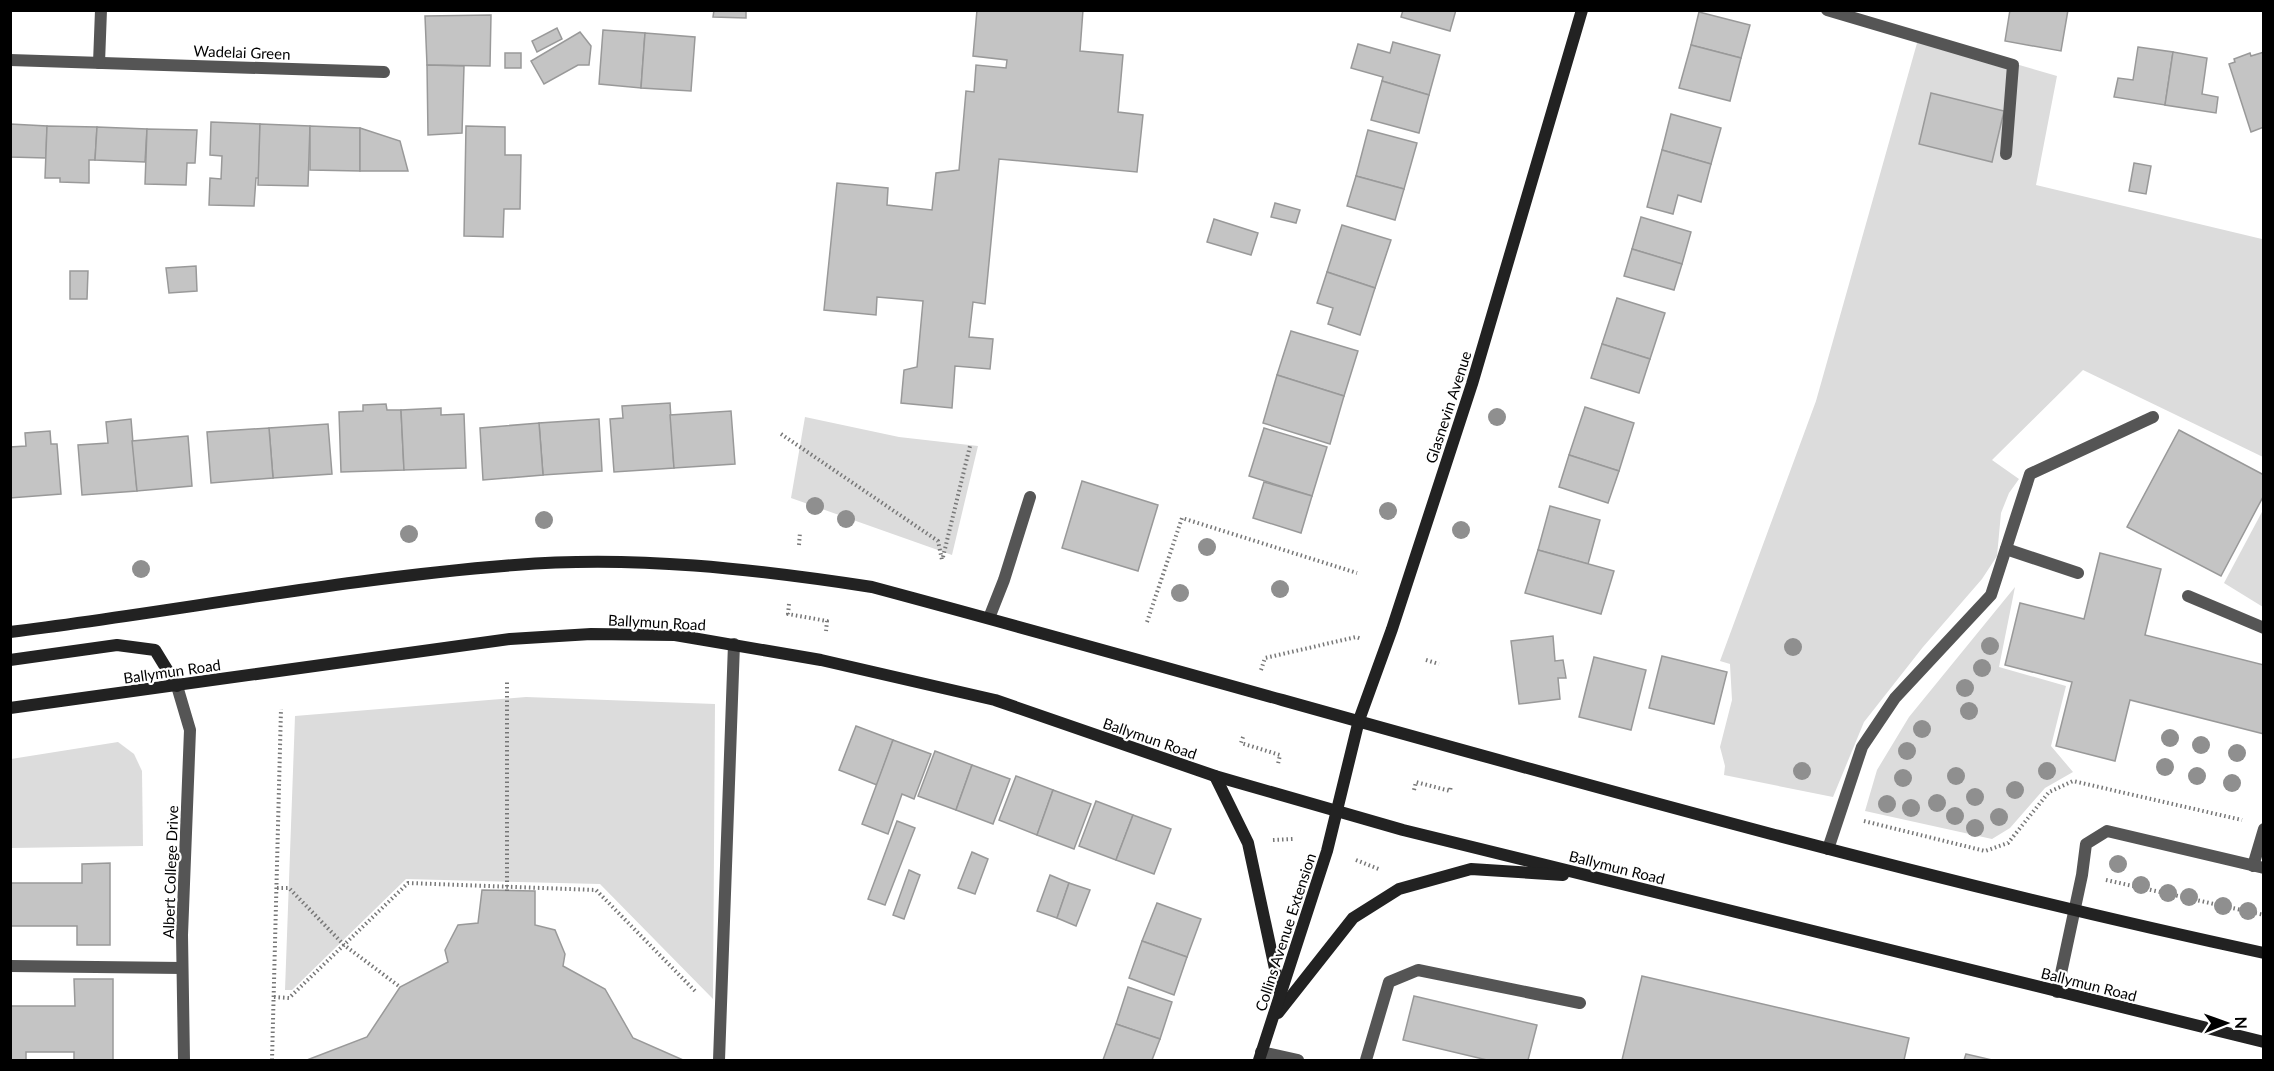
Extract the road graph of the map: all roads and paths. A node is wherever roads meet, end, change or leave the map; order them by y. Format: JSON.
{"nodes":[{"id":1,"x":101,"y":10,"type":"edge"},
{"id":2,"x":1582,"y":10,"type":"edge"},
{"id":3,"x":1827,"y":10,"type":"edge"},
{"id":4,"x":10,"y":60,"type":"edge"},
{"id":5,"x":99,"y":63,"type":"junction"},
{"id":6,"x":384,"y":72,"type":"dead end"},
{"id":7,"x":2006,"y":154,"type":"dead end"},
{"id":8,"x":2153,"y":417,"type":"dead end"},
{"id":9,"x":781,"y":434,"type":"dead end"},
{"id":10,"x":969,"y":446,"type":"dead end"},
{"id":11,"x":1030,"y":497,"type":"dead end"},
{"id":12,"x":800,"y":532,"type":"dead end"},
{"id":13,"x":799,"y":544,"type":"dead end"},
{"id":14,"x":2006,"y":549,"type":"junction"},
{"id":15,"x":1357,"y":573,"type":"dead end"},
{"id":16,"x":2078,"y":573,"type":"dead end"},
{"id":17,"x":2188,"y":596,"type":"dead end"},
{"id":18,"x":789,"y":604,"type":"dead end"},
{"id":19,"x":988,"y":618,"type":"junction"},
{"id":20,"x":1147,"y":622,"type":"dead end"},
{"id":21,"x":2264,"y":628,"type":"edge"},
{"id":22,"x":826,"y":631,"type":"dead end"},
{"id":23,"x":10,"y":632,"type":"edge"},
{"id":24,"x":1356,"y":637,"type":"dead end"},
{"id":25,"x":734,"y":644,"type":"junction"},
{"id":26,"x":10,"y":660,"type":"edge"},
{"id":27,"x":1426,"y":660,"type":"dead end"},
{"id":28,"x":1439,"y":664,"type":"dead end"},
{"id":29,"x":1262,"y":670,"type":"dead end"},
{"id":30,"x":507,"y":682,"type":"dead end"},
{"id":31,"x":177,"y":686,"type":"junction"},
{"id":32,"x":10,"y":708,"type":"edge"},
{"id":33,"x":281,"y":709,"type":"dead end"},
{"id":34,"x":1359,"y":720,"type":"junction"},
{"id":35,"x":1243,"y":737,"type":"dead end"},
{"id":36,"x":1278,"y":764,"type":"dead end"},
{"id":37,"x":1215,"y":776,"type":"junction"},
{"id":38,"x":1451,"y":786,"type":"dead end"},
{"id":39,"x":1414,"y":790,"type":"dead end"},
{"id":40,"x":1338,"y":811,"type":"junction"},
{"id":41,"x":1857,"y":819,"type":"dead end"},
{"id":42,"x":2246,"y":821,"type":"dead end"},
{"id":43,"x":2264,"y":829,"type":"edge"},
{"id":44,"x":1828,"y":849,"type":"junction"},
{"id":45,"x":1356,"y":860,"type":"dead end"},
{"id":46,"x":2258,"y":867,"type":"edge"},
{"id":47,"x":1390,"y":874,"type":"dead end"},
{"id":48,"x":2082,"y":875,"type":"junction"},
{"id":49,"x":1594,"y":876,"type":"junction"},
{"id":50,"x":277,"y":888,"type":"junction"},
{"id":51,"x":507,"y":889,"type":"junction"},
{"id":52,"x":2074,"y":912,"type":"junction"},
{"id":53,"x":2264,"y":915,"type":"edge"},
{"id":54,"x":344,"y":945,"type":"junction"},
{"id":55,"x":2264,"y":953,"type":"edge"},
{"id":56,"x":10,"y":966,"type":"edge"},
{"id":57,"x":182,"y":969,"type":"junction"},
{"id":58,"x":400,"y":987,"type":"dead end"},
{"id":59,"x":2057,"y":992,"type":"junction"},
{"id":60,"x":1281,"y":993,"type":"junction"},
{"id":61,"x":274,"y":998,"type":"junction"},
{"id":62,"x":1580,"y":1003,"type":"dead end"},
{"id":63,"x":722,"y":1011,"type":"junction"},
{"id":64,"x":1272,"y":1020,"type":"junction"},
{"id":65,"x":2264,"y":1042,"type":"edge"},
{"id":66,"x":1260,"y":1056,"type":"edge"},
{"id":67,"x":183,"y":1060,"type":"edge"},
{"id":68,"x":272,"y":1060,"type":"edge"},
{"id":69,"x":719,"y":1060,"type":"edge"},
{"id":70,"x":1298,"y":1060,"type":"edge"},
{"id":71,"x":1366,"y":1060,"type":"edge"}],
"edges":[{"from":1,"to":5,"type":"street"},
{"from":2,"to":34,"type":"main road","name":"Glasnevin Avenue"},
{"from":3,"to":7,"type":"street"},
{"from":4,"to":5,"type":"street","name":"Wadelai Green"},
{"from":5,"to":6,"type":"street","name":"Wadelai Green"},
{"from":8,"to":14,"type":"street"},
{"from":9,"to":10,"type":"path"},
{"from":11,"to":19,"type":"street"},
{"from":12,"to":13,"type":"path"},
{"from":14,"to":16,"type":"street"},
{"from":14,"to":44,"type":"street"},
{"from":15,"to":20,"type":"path"},
{"from":17,"to":21,"type":"street"},
{"from":18,"to":22,"type":"path"},
{"from":19,"to":23,"type":"main road"},
{"from":19,"to":34,"type":"main road"},
{"from":24,"to":29,"type":"path"},
{"from":25,"to":31,"type":"main road","name":"Ballymun Road"},
{"from":25,"to":37,"type":"main road","name":"Ballymun Road"},
{"from":25,"to":63,"type":"street"},
{"from":26,"to":31,"type":"main road"},
{"from":27,"to":28,"type":"path"},
{"from":30,"to":51,"type":"path"},
{"from":31,"to":32,"type":"main road","name":"Ballymun Road"},
{"from":31,"to":57,"type":"street","name":"Albert College Drive"},
{"from":33,"to":50,"type":"path"},
{"from":34,"to":40,"type":"main road","name":"Glasnevin Avenue"},
{"from":34,"to":44,"type":"main road"},
{"from":35,"to":36,"type":"path"},
{"from":37,"to":40,"type":"main road","name":"Ballymun Road"},
{"from":37,"to":60,"type":"main road"},
{"from":38,"to":39,"type":"path"},
{"from":40,"to":49,"type":"main road","name":"Ballymun Road"},
{"from":40,"to":60,"type":"main road","name":"Collins Avenue Extension"},
{"from":41,"to":42,"type":"path"},
{"from":43,"to":46,"type":"street"},
{"from":44,"to":52,"type":"main road"},
{"from":45,"to":47,"type":"path"},
{"from":46,"to":48,"type":"street"},
{"from":48,"to":52,"type":"street"},
{"from":48,"to":53,"type":"path"},
{"from":49,"to":59,"type":"main road","name":"Ballymun Road"},
{"from":49,"to":64,"type":"main road"},
{"from":50,"to":54,"type":"path"},
{"from":50,"to":61,"type":"path"},
{"from":51,"to":54,"type":"path"},
{"from":51,"to":63,"type":"path"},
{"from":52,"to":55,"type":"main road"},
{"from":52,"to":59,"type":"street"},
{"from":54,"to":58,"type":"path"},
{"from":54,"to":61,"type":"path"},
{"from":56,"to":57,"type":"street"},
{"from":57,"to":67,"type":"street","name":"Albert College Drive"},
{"from":59,"to":65,"type":"main road","name":"Ballymun Road"},
{"from":60,"to":64,"type":"main road","name":"Collins Avenue Extension"},
{"from":61,"to":68,"type":"path"},
{"from":62,"to":71,"type":"street"},
{"from":63,"to":69,"type":"street"},
{"from":64,"to":66,"type":"main road","name":"Collins Avenue Extension"},
{"from":66,"to":70,"type":"street"}]}
